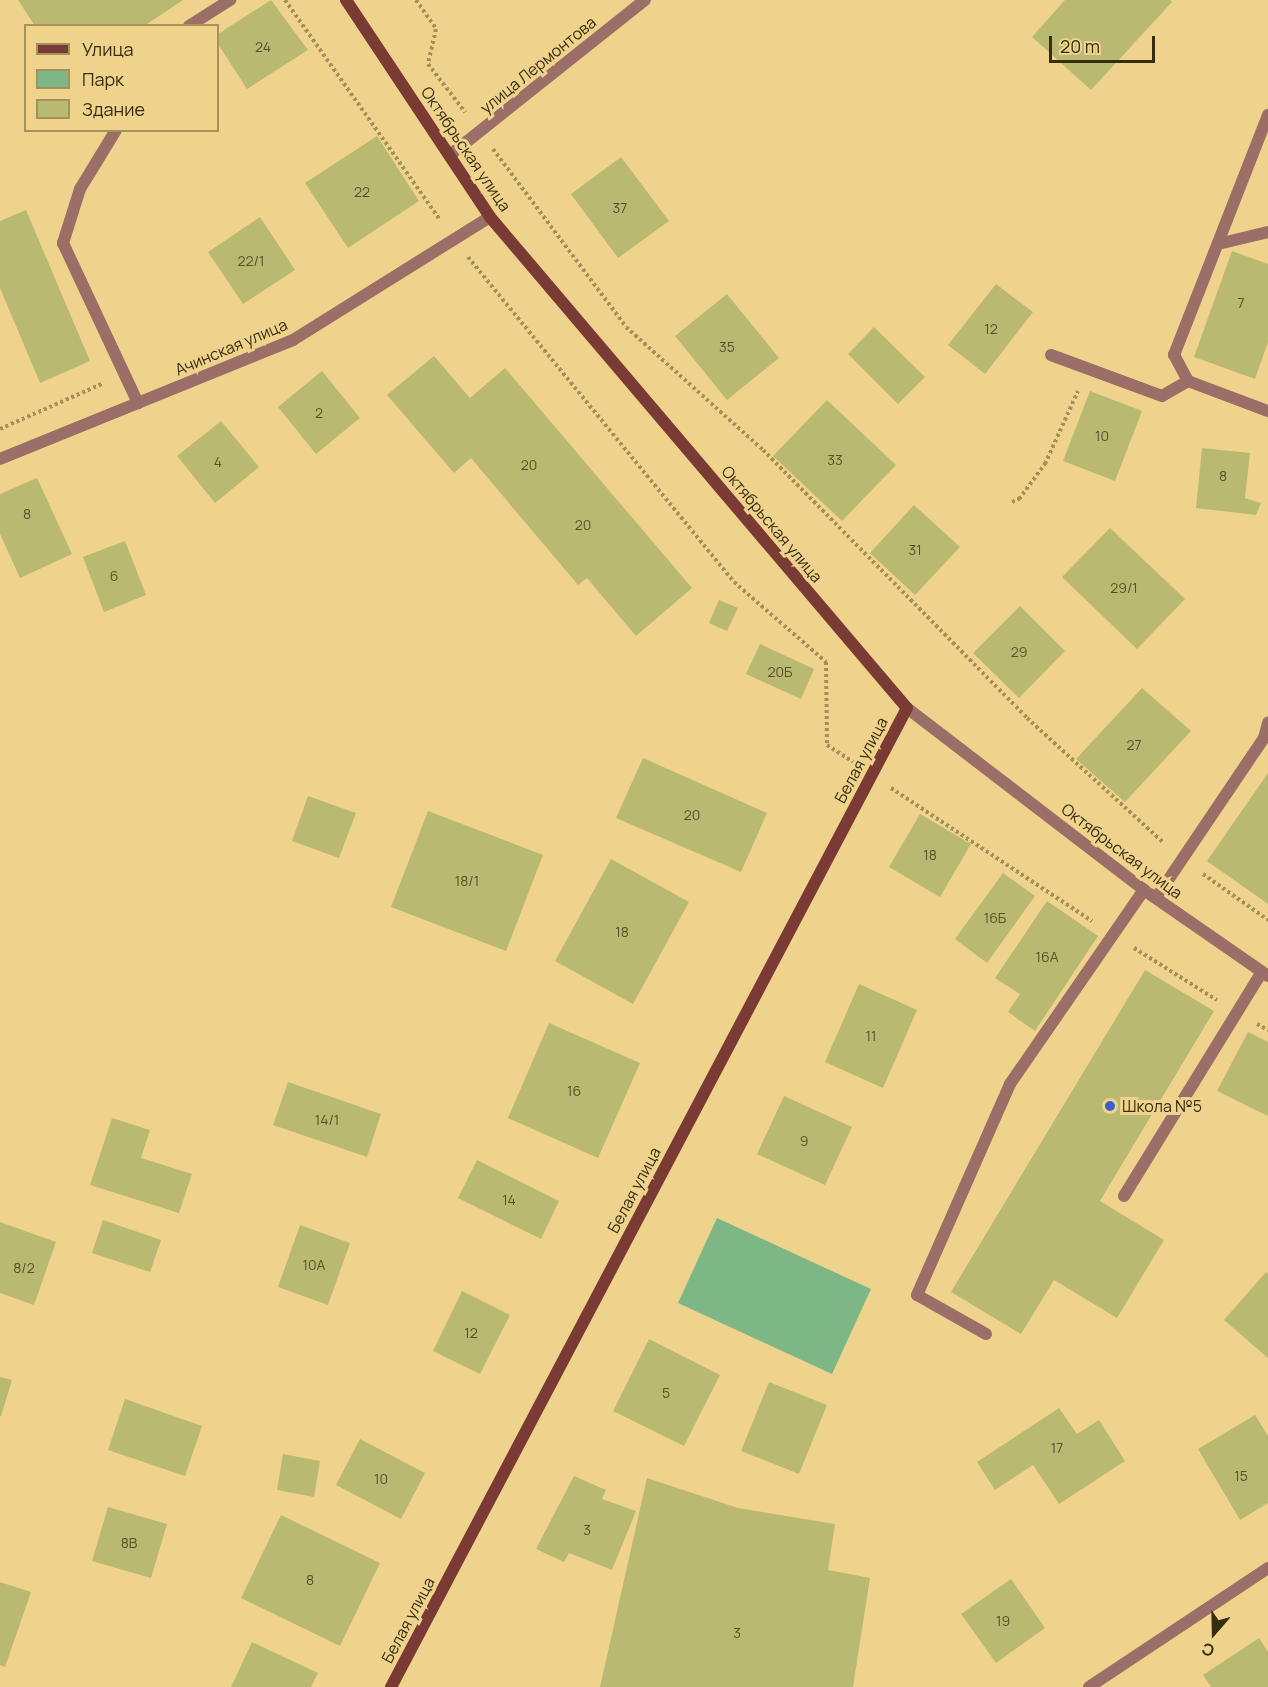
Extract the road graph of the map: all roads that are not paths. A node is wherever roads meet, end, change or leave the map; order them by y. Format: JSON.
{"nodes":[{"id":1,"x":230,"y":0,"type":"edge"},
{"id":2,"x":346,"y":0,"type":"edge"},
{"id":3,"x":645,"y":0,"type":"edge"},
{"id":4,"x":192,"y":24,"type":"edge"},
{"id":5,"x":1268,"y":115,"type":"edge"},
{"id":6,"x":115,"y":132,"type":"edge"},
{"id":7,"x":450,"y":155,"type":"junction"},
{"id":8,"x":490,"y":217,"type":"junction"},
{"id":9,"x":1268,"y":232,"type":"edge"},
{"id":10,"x":1218,"y":244,"type":"junction"},
{"id":11,"x":1051,"y":355,"type":"dead end"},
{"id":12,"x":1188,"y":381,"type":"junction"},
{"id":13,"x":138,"y":404,"type":"junction"},
{"id":14,"x":1268,"y":411,"type":"edge"},
{"id":15,"x":0,"y":459,"type":"edge"},
{"id":16,"x":907,"y":708,"type":"junction"},
{"id":17,"x":1268,"y":723,"type":"edge"},
{"id":18,"x":1144,"y":890,"type":"junction"},
{"id":19,"x":1156,"y":898,"type":"junction"},
{"id":20,"x":1265,"y":974,"type":"edge"},
{"id":21,"x":1124,"y":1196,"type":"dead end"},
{"id":22,"x":986,"y":1334,"type":"dead end"},
{"id":23,"x":1268,"y":1568,"type":"edge"},
{"id":24,"x":391,"y":1687,"type":"edge"},
{"id":25,"x":1089,"y":1687,"type":"edge"}],
"edges":[{"from":1,"to":4,"type":"street"},
{"from":2,"to":7,"type":"street","name":"Октябрьская улица"},
{"from":3,"to":7,"type":"street","name":"улица Лермонтова"},
{"from":5,"to":10,"type":"street"},
{"from":6,"to":13,"type":"street"},
{"from":7,"to":8,"type":"street","name":"Октябрьская улица"},
{"from":8,"to":13,"type":"street","name":"Ачинская улица"},
{"from":8,"to":16,"type":"street","name":"Октябрьская улица"},
{"from":9,"to":10,"type":"street"},
{"from":10,"to":12,"type":"street"},
{"from":11,"to":12,"type":"street"},
{"from":12,"to":14,"type":"street"},
{"from":13,"to":15,"type":"street","name":"Ачинская улица"},
{"from":16,"to":18,"type":"street","name":"Октябрьская улица"},
{"from":16,"to":24,"type":"street","name":"Белая улица"},
{"from":17,"to":19,"type":"street"},
{"from":18,"to":19,"type":"street","name":"Октябрьская улица"},
{"from":18,"to":22,"type":"street"},
{"from":19,"to":20,"type":"street","name":"Октябрьская улица"},
{"from":20,"to":21,"type":"street"},
{"from":23,"to":25,"type":"street"}]}
